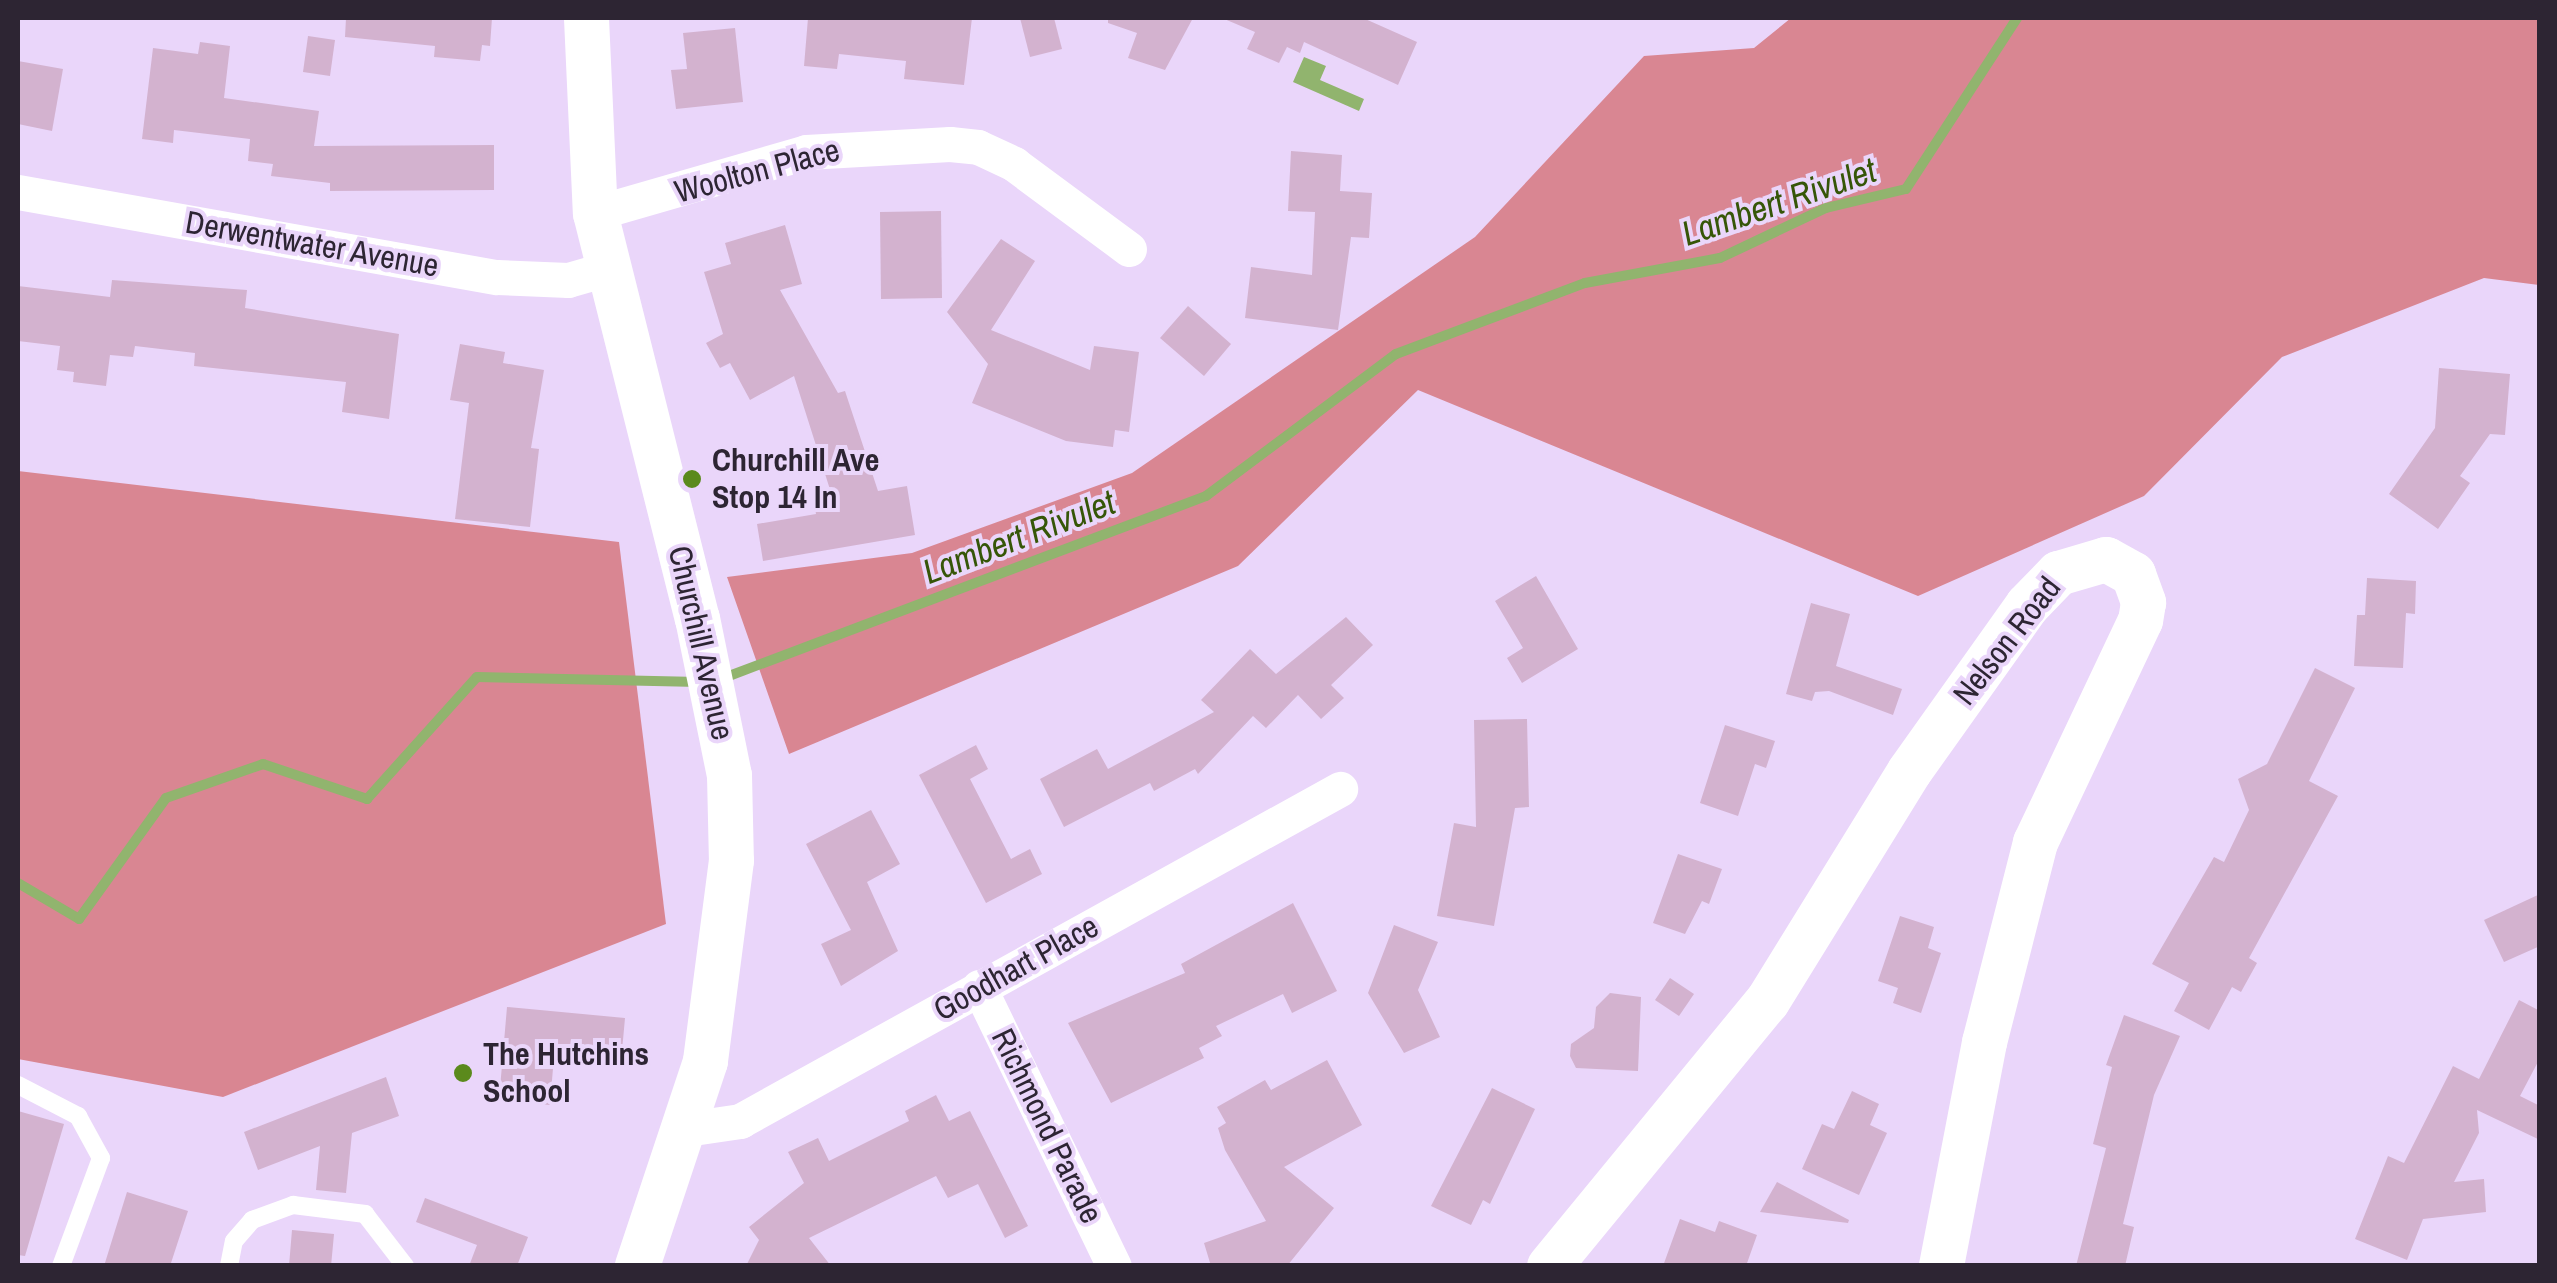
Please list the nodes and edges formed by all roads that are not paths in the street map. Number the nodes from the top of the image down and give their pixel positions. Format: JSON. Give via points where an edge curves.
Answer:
{"nodes":[{"id":1,"x":586,"y":18,"type":"edge"},
{"id":2,"x":18,"y":192,"type":"edge"},
{"id":3,"x":595,"y":213,"type":"junction"},
{"id":4,"x":1128,"y":249,"type":"dead end"},
{"id":5,"x":606,"y":269,"type":"junction"},
{"id":6,"x":1340,"y":789,"type":"dead end"},
{"id":7,"x":980,"y":987,"type":"junction"},
{"id":8,"x":18,"y":1085,"type":"edge"},
{"id":9,"x":686,"y":1130,"type":"junction"},
{"id":10,"x":62,"y":1266,"type":"edge"},
{"id":11,"x":229,"y":1266,"type":"edge"},
{"id":12,"x":405,"y":1266,"type":"edge"},
{"id":13,"x":638,"y":1266,"type":"edge"},
{"id":14,"x":1114,"y":1266,"type":"edge"},
{"id":15,"x":1549,"y":1266,"type":"edge"},
{"id":16,"x":1941,"y":1266,"type":"edge"}],
"edges":[{"from":1,"to":3,"type":"street","name":"Churchill Avenue"},
{"from":2,"to":5,"type":"street","name":"Derwentwater Avenue","via":[[497,278],[568,280]]},
{"from":3,"to":4,"type":"street","name":"Woolton Place","via":[[806,152],[950,144],[978,147],[1014,164]]},
{"from":3,"to":5,"type":"street","name":"Churchill Avenue"},
{"from":5,"to":9,"type":"street","name":"Churchill Avenue","via":[[720,720],[732,860],[705,1060]]},
{"from":6,"to":7,"type":"street","name":"Goodhart Place"},
{"from":7,"to":9,"type":"street","name":"Goodhart Place","via":[[740,1120]]},
{"from":7,"to":14,"type":"street","name":"Richmond Parade"},
{"from":8,"to":10,"type":"lane","via":[[78,1116],[101,1158]]},
{"from":9,"to":13,"type":"street","name":"Churchill Avenue"},
{"from":11,"to":12,"type":"lane","via":[[234,1242],[252,1220],[293,1205],[365,1214]]},
{"from":15,"to":16,"type":"street","name":"Nelson Road","via":[[1767,1001],[1910,771],[2027,604],[2058,573],[2106,559],[2133,574],[2143,602],[2140,620],[2035,842],[1984,1042]]}]}
